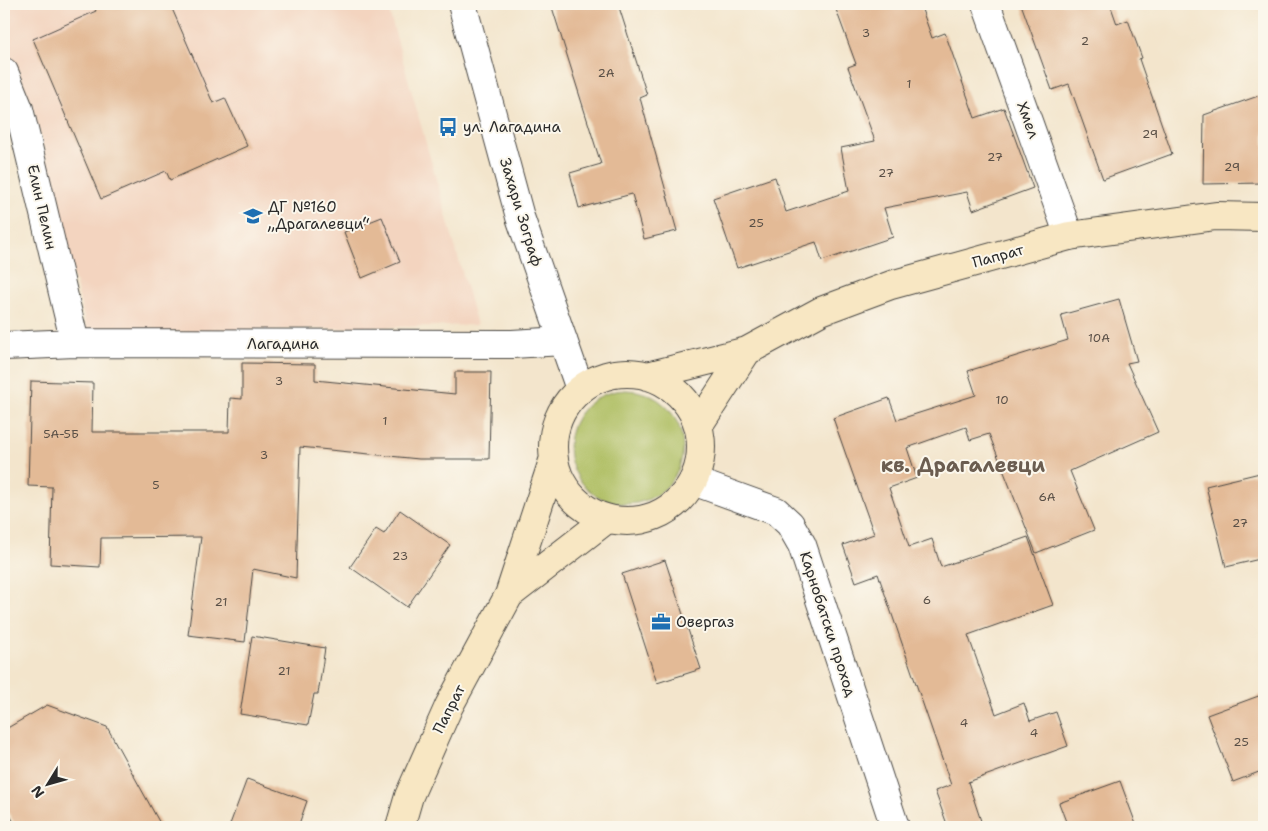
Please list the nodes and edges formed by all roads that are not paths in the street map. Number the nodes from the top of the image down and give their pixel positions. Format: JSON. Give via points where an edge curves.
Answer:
{"nodes":[{"id":1,"x":462,"y":4,"type":"edge"},
{"id":2,"x":986,"y":4,"type":"edge"},
{"id":3,"x":4,"y":72,"type":"edge"},
{"id":4,"x":1264,"y":217,"type":"edge"},
{"id":5,"x":1069,"y":236,"type":"junction"},
{"id":6,"x":563,"y":341,"type":"junction"},
{"id":7,"x":75,"y":344,"type":"junction"},
{"id":8,"x":4,"y":346,"type":"edge"},
{"id":9,"x":747,"y":351,"type":"junction"},
{"id":10,"x":647,"y":376,"type":"junction"},
{"id":11,"x":580,"y":389,"type":"junction"},
{"id":12,"x":698,"y":426,"type":"junction"},
{"id":13,"x":553,"y":461,"type":"junction"},
{"id":14,"x":693,"y":481,"type":"junction"},
{"id":15,"x":607,"y":519,"type":"junction"},
{"id":16,"x":509,"y":595,"type":"junction"},
{"id":17,"x":400,"y":827,"type":"edge"},
{"id":18,"x":895,"y":827,"type":"edge"}],
"edges":[{"from":1,"to":6,"type":"street","name":"Захари Зограф","via":[[520,217]]},
{"from":2,"to":5,"type":"street","name":"Хмел"},
{"from":3,"to":7,"type":"street","name":"Елин Пелин","via":[[19,109]]},
{"from":4,"to":5,"type":"main road","name":"Папрат","via":[[1216,216]]},
{"from":5,"to":9,"type":"main road","name":"Папрат","via":[[850,298]]},
{"from":6,"to":7,"type":"street","name":"Лагадина","via":[[512,344]]},
{"from":6,"to":11,"type":"street","name":"Захари Зограф"},
{"from":7,"to":8,"type":"street","name":"Лагадина"},
{"from":9,"to":10,"type":"main road","name":"Папрат"},
{"from":9,"to":12,"type":"main road","name":"Папрат"},
{"from":10,"to":11,"type":"main road","via":[[624,372],[600,377]]},
{"from":10,"to":12,"type":"main road","via":[[679,394]]},
{"from":11,"to":13,"type":"main road","via":[[566,403],[556,421]]},
{"from":12,"to":14,"type":"main road","via":[[701,445]]},
{"from":13,"to":15,"type":"main road","via":[[559,480],[581,507]]},
{"from":13,"to":16,"type":"main road","name":"Папрат"},
{"from":14,"to":15,"type":"main road","via":[[683,497],[656,516],[640,521]]},
{"from":14,"to":18,"type":"street","name":"Карнобатски проход","via":[[776,511],[790,524],[802,545]]},
{"from":15,"to":16,"type":"main road","name":"Папрат"},
{"from":16,"to":17,"type":"main road","name":"Папрат","via":[[445,714],[409,796]]}]}
